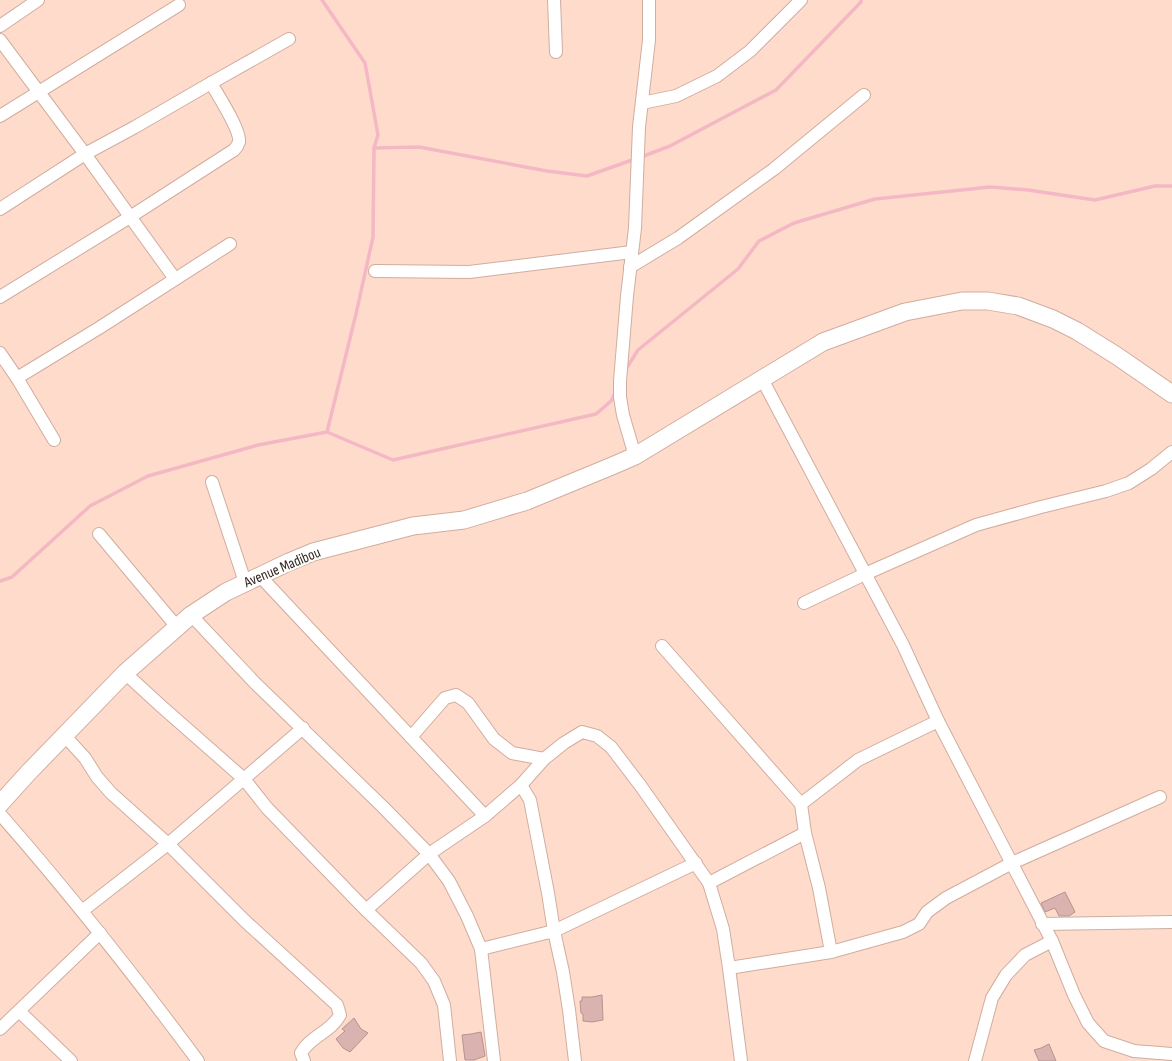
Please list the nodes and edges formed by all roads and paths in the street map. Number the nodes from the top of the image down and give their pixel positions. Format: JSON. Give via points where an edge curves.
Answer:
{"nodes":[{"id":1,"x":38,"y":0,"type":"edge"},
{"id":2,"x":554,"y":0,"type":"edge"},
{"id":3,"x":649,"y":0,"type":"edge"},
{"id":4,"x":801,"y":0,"type":"edge"},
{"id":5,"x":178,"y":6,"type":"dead end"},
{"id":6,"x":0,"y":26,"type":"edge"},
{"id":7,"x":289,"y":39,"type":"dead end"},
{"id":8,"x":0,"y":40,"type":"edge"},
{"id":9,"x":556,"y":52,"type":"dead end"},
{"id":10,"x":211,"y":83,"type":"junction"},
{"id":11,"x":38,"y":92,"type":"junction"},
{"id":12,"x":864,"y":95,"type":"dead end"},
{"id":13,"x":642,"y":103,"type":"junction"},
{"id":14,"x":0,"y":116,"type":"edge"},
{"id":15,"x":85,"y":154,"type":"junction"},
{"id":16,"x":0,"y":208,"type":"edge"},
{"id":17,"x":130,"y":217,"type":"junction"},
{"id":18,"x":230,"y":244,"type":"dead end"},
{"id":19,"x":632,"y":252,"type":"junction"},
{"id":20,"x":630,"y":267,"type":"junction"},
{"id":21,"x":375,"y":271,"type":"dead end"},
{"id":22,"x":175,"y":279,"type":"junction"},
{"id":23,"x":0,"y":297,"type":"edge"},
{"id":24,"x":0,"y":354,"type":"edge"},
{"id":25,"x":17,"y":378,"type":"junction"},
{"id":26,"x":762,"y":379,"type":"junction"},
{"id":27,"x":1172,"y":394,"type":"edge"},
{"id":28,"x":54,"y":440,"type":"dead end"},
{"id":29,"x":1172,"y":452,"type":"edge"},
{"id":30,"x":635,"y":456,"type":"junction"},
{"id":31,"x":212,"y":482,"type":"dead end"},
{"id":32,"x":99,"y":534,"type":"dead end"},
{"id":33,"x":865,"y":574,"type":"junction"},
{"id":34,"x":252,"y":578,"type":"junction"},
{"id":35,"x":804,"y":602,"type":"dead end"},
{"id":36,"x":191,"y":616,"type":"junction"},
{"id":37,"x":177,"y":627,"type":"junction"},
{"id":38,"x":662,"y":646,"type":"dead end"},
{"id":39,"x":125,"y":673,"type":"junction"},
{"id":40,"x":938,"y":721,"type":"junction"},
{"id":41,"x":303,"y":728,"type":"junction"},
{"id":42,"x":64,"y":735,"type":"junction"},
{"id":43,"x":411,"y":737,"type":"junction"},
{"id":44,"x":544,"y":759,"type":"junction"},
{"id":45,"x":244,"y":779,"type":"junction"},
{"id":46,"x":522,"y":784,"type":"junction"},
{"id":47,"x":1160,"y":798,"type":"dead end"},
{"id":48,"x":0,"y":804,"type":"edge"},
{"id":49,"x":801,"y":804,"type":"junction"},
{"id":50,"x":0,"y":814,"type":"edge"},
{"id":51,"x":485,"y":816,"type":"junction"},
{"id":52,"x":805,"y":833,"type":"junction"},
{"id":53,"x":168,"y":844,"type":"junction"},
{"id":54,"x":429,"y":854,"type":"junction"},
{"id":55,"x":696,"y":863,"type":"junction"},
{"id":56,"x":1012,"y":863,"type":"junction"},
{"id":57,"x":709,"y":883,"type":"junction"},
{"id":58,"x":366,"y":910,"type":"junction"},
{"id":59,"x":82,"y":911,"type":"junction"},
{"id":60,"x":1172,"y":922,"type":"edge"},
{"id":61,"x":1042,"y":924,"type":"junction"},
{"id":62,"x":554,"y":931,"type":"junction"},
{"id":63,"x":100,"y":932,"type":"junction"},
{"id":64,"x":1052,"y":941,"type":"junction"},
{"id":65,"x":481,"y":949,"type":"junction"},
{"id":66,"x":831,"y":952,"type":"junction"},
{"id":67,"x":729,"y":968,"type":"junction"},
{"id":68,"x":19,"y":1011,"type":"junction"},
{"id":69,"x":0,"y":1029,"type":"edge"},
{"id":70,"x":1172,"y":1054,"type":"edge"},
{"id":71,"x":71,"y":1061,"type":"edge"},
{"id":72,"x":198,"y":1061,"type":"edge"},
{"id":73,"x":304,"y":1061,"type":"edge"},
{"id":74,"x":450,"y":1061,"type":"edge"},
{"id":75,"x":494,"y":1061,"type":"edge"},
{"id":76,"x":575,"y":1061,"type":"edge"},
{"id":77,"x":741,"y":1061,"type":"edge"},
{"id":78,"x":974,"y":1061,"type":"edge"}],
"edges":[{"from":1,"to":6,"type":"street"},
{"from":2,"to":9,"type":"street"},
{"from":3,"to":13,"type":"street","via":[[649,40]]},
{"from":4,"to":13,"type":"street","via":[[750,51],[717,76],[676,96]]},
{"from":5,"to":11,"type":"street"},
{"from":7,"to":10,"type":"street"},
{"from":8,"to":11,"type":"street"},
{"from":10,"to":15,"type":"street"},
{"from":10,"to":17,"type":"street","via":[[236,128],[239,143],[234,150]]},
{"from":11,"to":14,"type":"street"},
{"from":11,"to":15,"type":"street"},
{"from":12,"to":20,"type":"street","via":[[774,169],[678,238]]},
{"from":13,"to":19,"type":"street"},
{"from":15,"to":16,"type":"street"},
{"from":15,"to":17,"type":"street"},
{"from":17,"to":22,"type":"street"},
{"from":17,"to":23,"type":"street"},
{"from":18,"to":22,"type":"street"},
{"from":19,"to":20,"type":"street"},
{"from":19,"to":21,"type":"street","via":[[469,272]]},
{"from":20,"to":30,"type":"street","via":[[620,397]]},
{"from":22,"to":25,"type":"street"},
{"from":24,"to":25,"type":"street"},
{"from":25,"to":28,"type":"street"},
{"from":26,"to":27,"type":"street","name":"Avenue Madibou","via":[[822,342],[898,315],[962,301],[988,301],[1018,306],[1077,331]]},
{"from":26,"to":30,"type":"street","name":"Avenue Madibou"},
{"from":26,"to":33,"type":"street"},
{"from":29,"to":33,"type":"street","via":[[1129,483],[976,525]]},
{"from":30,"to":34,"type":"street","name":"Avenue Madibou","via":[[527,501],[464,520],[413,526],[313,552]]},
{"from":31,"to":34,"type":"street"},
{"from":32,"to":37,"type":"street"},
{"from":33,"to":35,"type":"street"},
{"from":33,"to":40,"type":"street","via":[[903,646]]},
{"from":34,"to":36,"type":"street","name":"Avenue Madibou"},
{"from":34,"to":43,"type":"street"},
{"from":36,"to":37,"type":"street","name":"Avenue Madibou"},
{"from":36,"to":41,"type":"street","via":[[254,682]]},
{"from":37,"to":39,"type":"street","name":"Avenue Madibou"},
{"from":38,"to":49,"type":"street"},
{"from":39,"to":42,"type":"street","name":"Avenue Madibou"},
{"from":39,"to":45,"type":"street"},
{"from":40,"to":49,"type":"street","via":[[858,760]]},
{"from":40,"to":56,"type":"street"},
{"from":41,"to":45,"type":"street"},
{"from":41,"to":54,"type":"street"},
{"from":42,"to":48,"type":"street","name":"Avenue Madibou"},
{"from":42,"to":53,"type":"street","via":[[111,793]]},
{"from":43,"to":44,"type":"street","via":[[445,698],[456,695],[468,703],[494,739],[512,754]]},
{"from":43,"to":51,"type":"street"},
{"from":44,"to":46,"type":"street"},
{"from":44,"to":55,"type":"street","via":[[582,732],[598,736],[640,785]]},
{"from":45,"to":53,"type":"street"},
{"from":45,"to":58,"type":"street","via":[[267,808]]},
{"from":46,"to":51,"type":"street"},
{"from":46,"to":62,"type":"street","via":[[530,800]]},
{"from":47,"to":56,"type":"street"},
{"from":49,"to":52,"type":"street"},
{"from":50,"to":59,"type":"street"},
{"from":51,"to":54,"type":"street"},
{"from":52,"to":57,"type":"street"},
{"from":52,"to":66,"type":"street"},
{"from":53,"to":59,"type":"street"},
{"from":53,"to":73,"type":"street","via":[[245,921],[337,1005],[340,1015],[336,1022],[305,1046],[301,1053]]},
{"from":54,"to":58,"type":"street"},
{"from":54,"to":65,"type":"street","via":[[449,881]]},
{"from":55,"to":57,"type":"street"},
{"from":55,"to":62,"type":"street"},
{"from":56,"to":61,"type":"street"},
{"from":56,"to":66,"type":"street","via":[[946,898],[927,912],[919,924],[903,932]]},
{"from":57,"to":67,"type":"street","via":[[723,929]]},
{"from":58,"to":74,"type":"street","via":[[434,980],[444,1005]]},
{"from":59,"to":63,"type":"street"},
{"from":60,"to":61,"type":"street"},
{"from":61,"to":64,"type":"street"},
{"from":62,"to":65,"type":"street"},
{"from":62,"to":76,"type":"street","via":[[563,972]]},
{"from":63,"to":68,"type":"street"},
{"from":63,"to":72,"type":"street"},
{"from":64,"to":70,"type":"street","via":[[1088,1023],[1104,1041],[1134,1051]]},
{"from":64,"to":78,"type":"street","via":[[1025,955],[1006,975],[992,998]]},
{"from":65,"to":75,"type":"street"},
{"from":66,"to":67,"type":"street"},
{"from":67,"to":77,"type":"street"},
{"from":68,"to":69,"type":"street"},
{"from":68,"to":71,"type":"street"}]}
